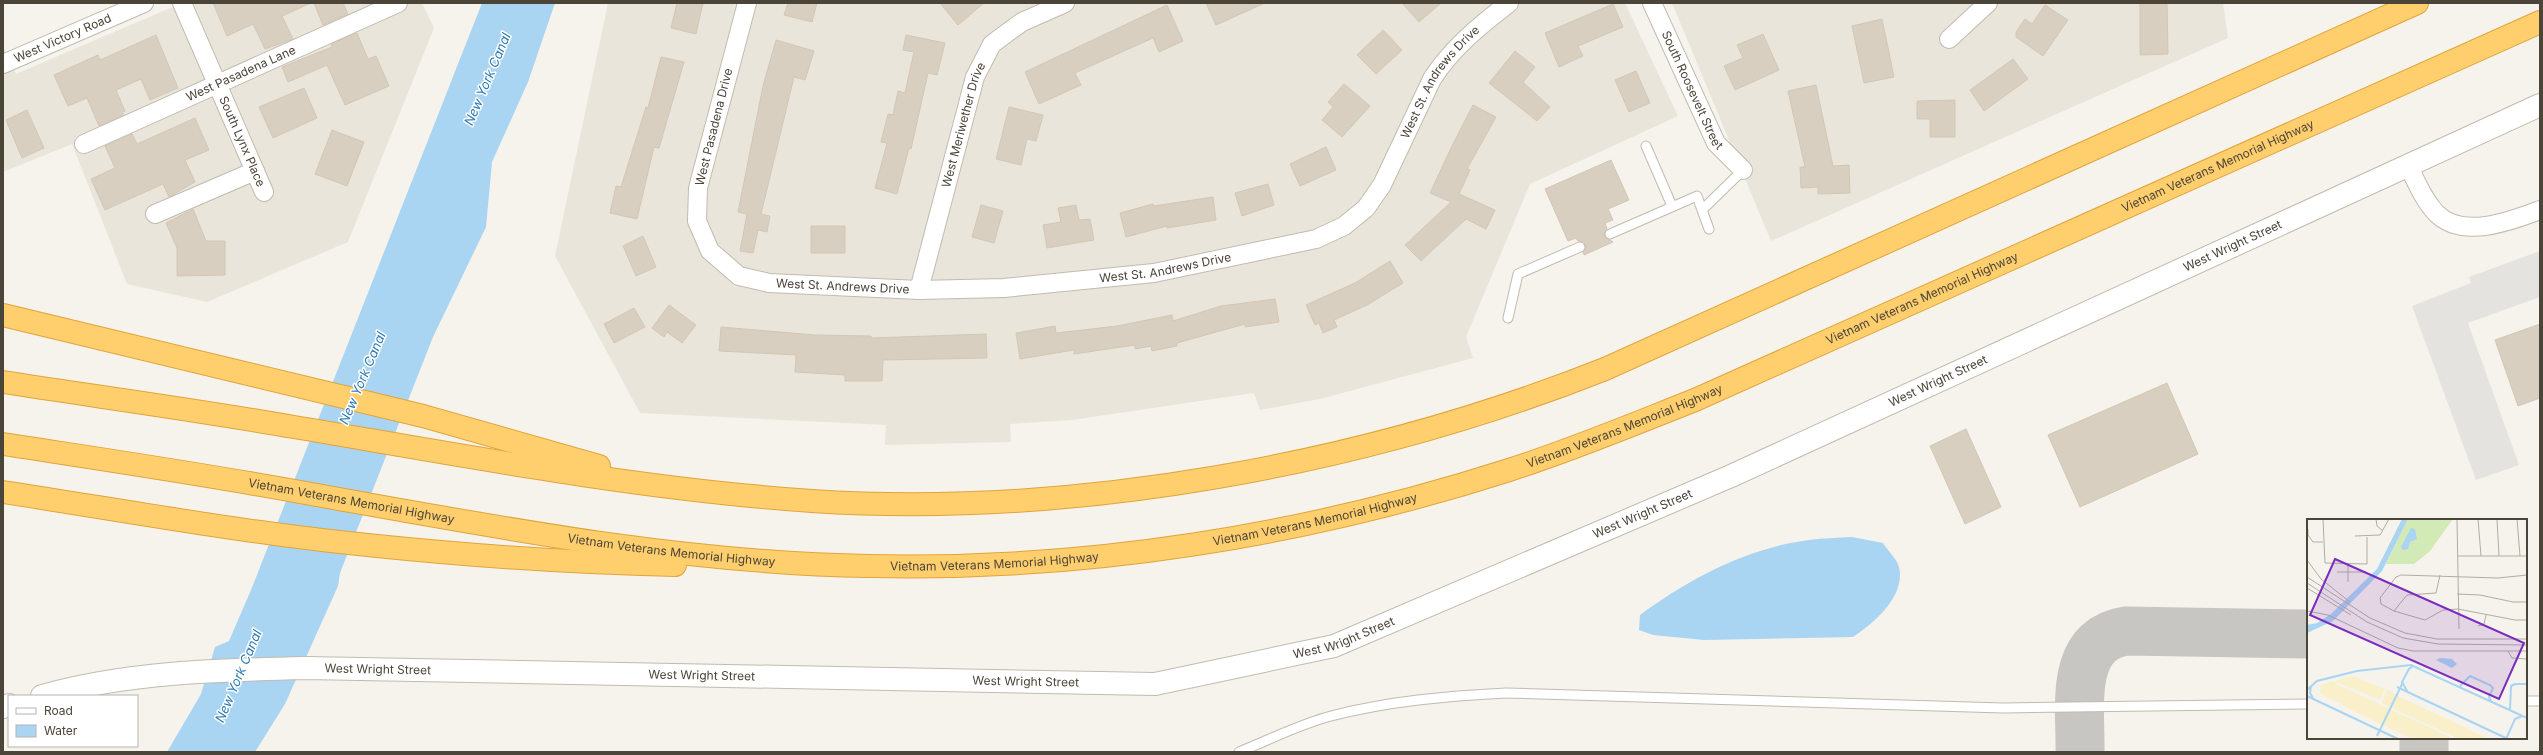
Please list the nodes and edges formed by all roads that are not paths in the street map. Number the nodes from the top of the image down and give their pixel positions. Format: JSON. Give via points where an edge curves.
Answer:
{"nodes":[{"id":1,"x":144,"y":3,"type":"edge"},
{"id":2,"x":182,"y":3,"type":"edge"},
{"id":3,"x":398,"y":3,"type":"edge"},
{"id":4,"x":747,"y":3,"type":"edge"},
{"id":5,"x":1065,"y":3,"type":"edge"},
{"id":6,"x":1509,"y":3,"type":"edge"},
{"id":7,"x":1652,"y":3,"type":"edge"},
{"id":8,"x":1988,"y":3,"type":"edge"},
{"id":9,"x":2417,"y":3,"type":"edge"},
{"id":10,"x":2540,"y":22,"type":"edge"},
{"id":11,"x":1949,"y":39,"type":"dead end"},
{"id":12,"x":3,"y":64,"type":"edge"},
{"id":13,"x":217,"y":84,"type":"junction"},
{"id":14,"x":2540,"y":105,"type":"edge"},
{"id":15,"x":84,"y":144,"type":"dead end"},
{"id":16,"x":1646,"y":146,"type":"dead end"},
{"id":17,"x":2408,"y":165,"type":"junction"},
{"id":18,"x":1743,"y":170,"type":"joint"},
{"id":19,"x":255,"y":171,"type":"junction"},
{"id":20,"x":264,"y":192,"type":"dead end"},
{"id":21,"x":1672,"y":206,"type":"junction"},
{"id":22,"x":1702,"y":210,"type":"junction"},
{"id":23,"x":2540,"y":210,"type":"edge"},
{"id":24,"x":155,"y":214,"type":"dead end"},
{"id":25,"x":1709,"y":229,"type":"dead end"},
{"id":26,"x":1610,"y":234,"type":"dead end"},
{"id":27,"x":1580,"y":247,"type":"dead end"},
{"id":28,"x":710,"y":251,"type":"joint"},
{"id":29,"x":919,"y":290,"type":"junction"},
{"id":30,"x":3,"y":315,"type":"edge"},
{"id":31,"x":1508,"y":318,"type":"dead end"},
{"id":32,"x":3,"y":382,"type":"edge"},
{"id":33,"x":3,"y":444,"type":"edge"},
{"id":34,"x":683,"y":489,"type":"junction"},
{"id":35,"x":3,"y":492,"type":"edge"},
{"id":36,"x":868,"y":566,"type":"junction"},
{"id":37,"x":47,"y":695,"type":"edge"},
{"id":38,"x":2527,"y":701,"type":"edge"},
{"id":39,"x":2540,"y":701,"type":"edge"},
{"id":40,"x":2307,"y":704,"type":"edge"},
{"id":41,"x":1239,"y":752,"type":"edge"}],
"edges":[{"from":1,"to":12,"type":"street","name":"West Victory Road"},
{"from":2,"to":13,"type":"street","name":"South Lynx Place"},
{"from":3,"to":13,"type":"street","name":"West Pasadena Lane"},
{"from":4,"to":28,"type":"street","name":"West Pasadena Drive","via":[[698,188],[697,221]]},
{"from":5,"to":29,"type":"street","name":"West Meriwether Drive","via":[[1022,22],[992,44],[975,77]]},
{"from":6,"to":29,"type":"street","name":"West St. Andrews Drive","via":[[1471,32],[1441,65],[1382,185],[1366,208],[1344,226],[1316,239],[1154,273],[1004,288]]},
{"from":7,"to":18,"type":"street","name":"South Roosevelt Street","via":[[1716,143]]},
{"from":8,"to":11,"type":"street"},
{"from":9,"to":34,"type":"highway","via":[[1605,368],[1546,392],[1380,442],[1232,474],[1016,500],[877,503],[814,501]]},
{"from":10,"to":36,"type":"highway","name":"Vietnam Veterans Memorial Highway","via":[[1695,400],[1581,446],[1511,470],[1360,511],[1219,540],[1154,550],[1021,562]]},
{"from":13,"to":15,"type":"street","name":"West Pasadena Lane"},
{"from":13,"to":19,"type":"street","name":"South Lynx Place"},
{"from":14,"to":17,"type":"street","name":"West Wright Street"},
{"from":16,"to":21,"type":"lane"},
{"from":17,"to":23,"type":"street","via":[[2436,214],[2455,224],[2484,227]]},
{"from":17,"to":37,"type":"street","name":"West Wright Street","via":[[1731,476],[1334,646],[1155,684],[306,668],[204,670],[130,677]]},
{"from":18,"to":22,"type":"lane"},
{"from":19,"to":20,"type":"street","name":"South Lynx Place"},
{"from":19,"to":24,"type":"street"},
{"from":21,"to":22,"type":"lane","via":[[1697,196]]},
{"from":21,"to":26,"type":"lane"},
{"from":22,"to":25,"type":"lane"},
{"from":27,"to":31,"type":"lane","via":[[1518,274]]},
{"from":28,"to":29,"type":"street","name":"West St. Andrews Drive","via":[[739,276],[769,283]]},
{"from":30,"to":34,"type":"highway","via":[[424,416]]},
{"from":32,"to":34,"type":"highway"},
{"from":33,"to":36,"type":"highway","name":"Vietnam Veterans Memorial Highway","via":[[646,549],[739,559]]},
{"from":35,"to":36,"type":"highway","via":[[376,546],[626,564]]},
{"from":38,"to":39,"type":"lane"},
{"from":40,"to":41,"type":"lane","via":[[2004,708],[1452,695],[1390,703],[1329,717]]}]}
